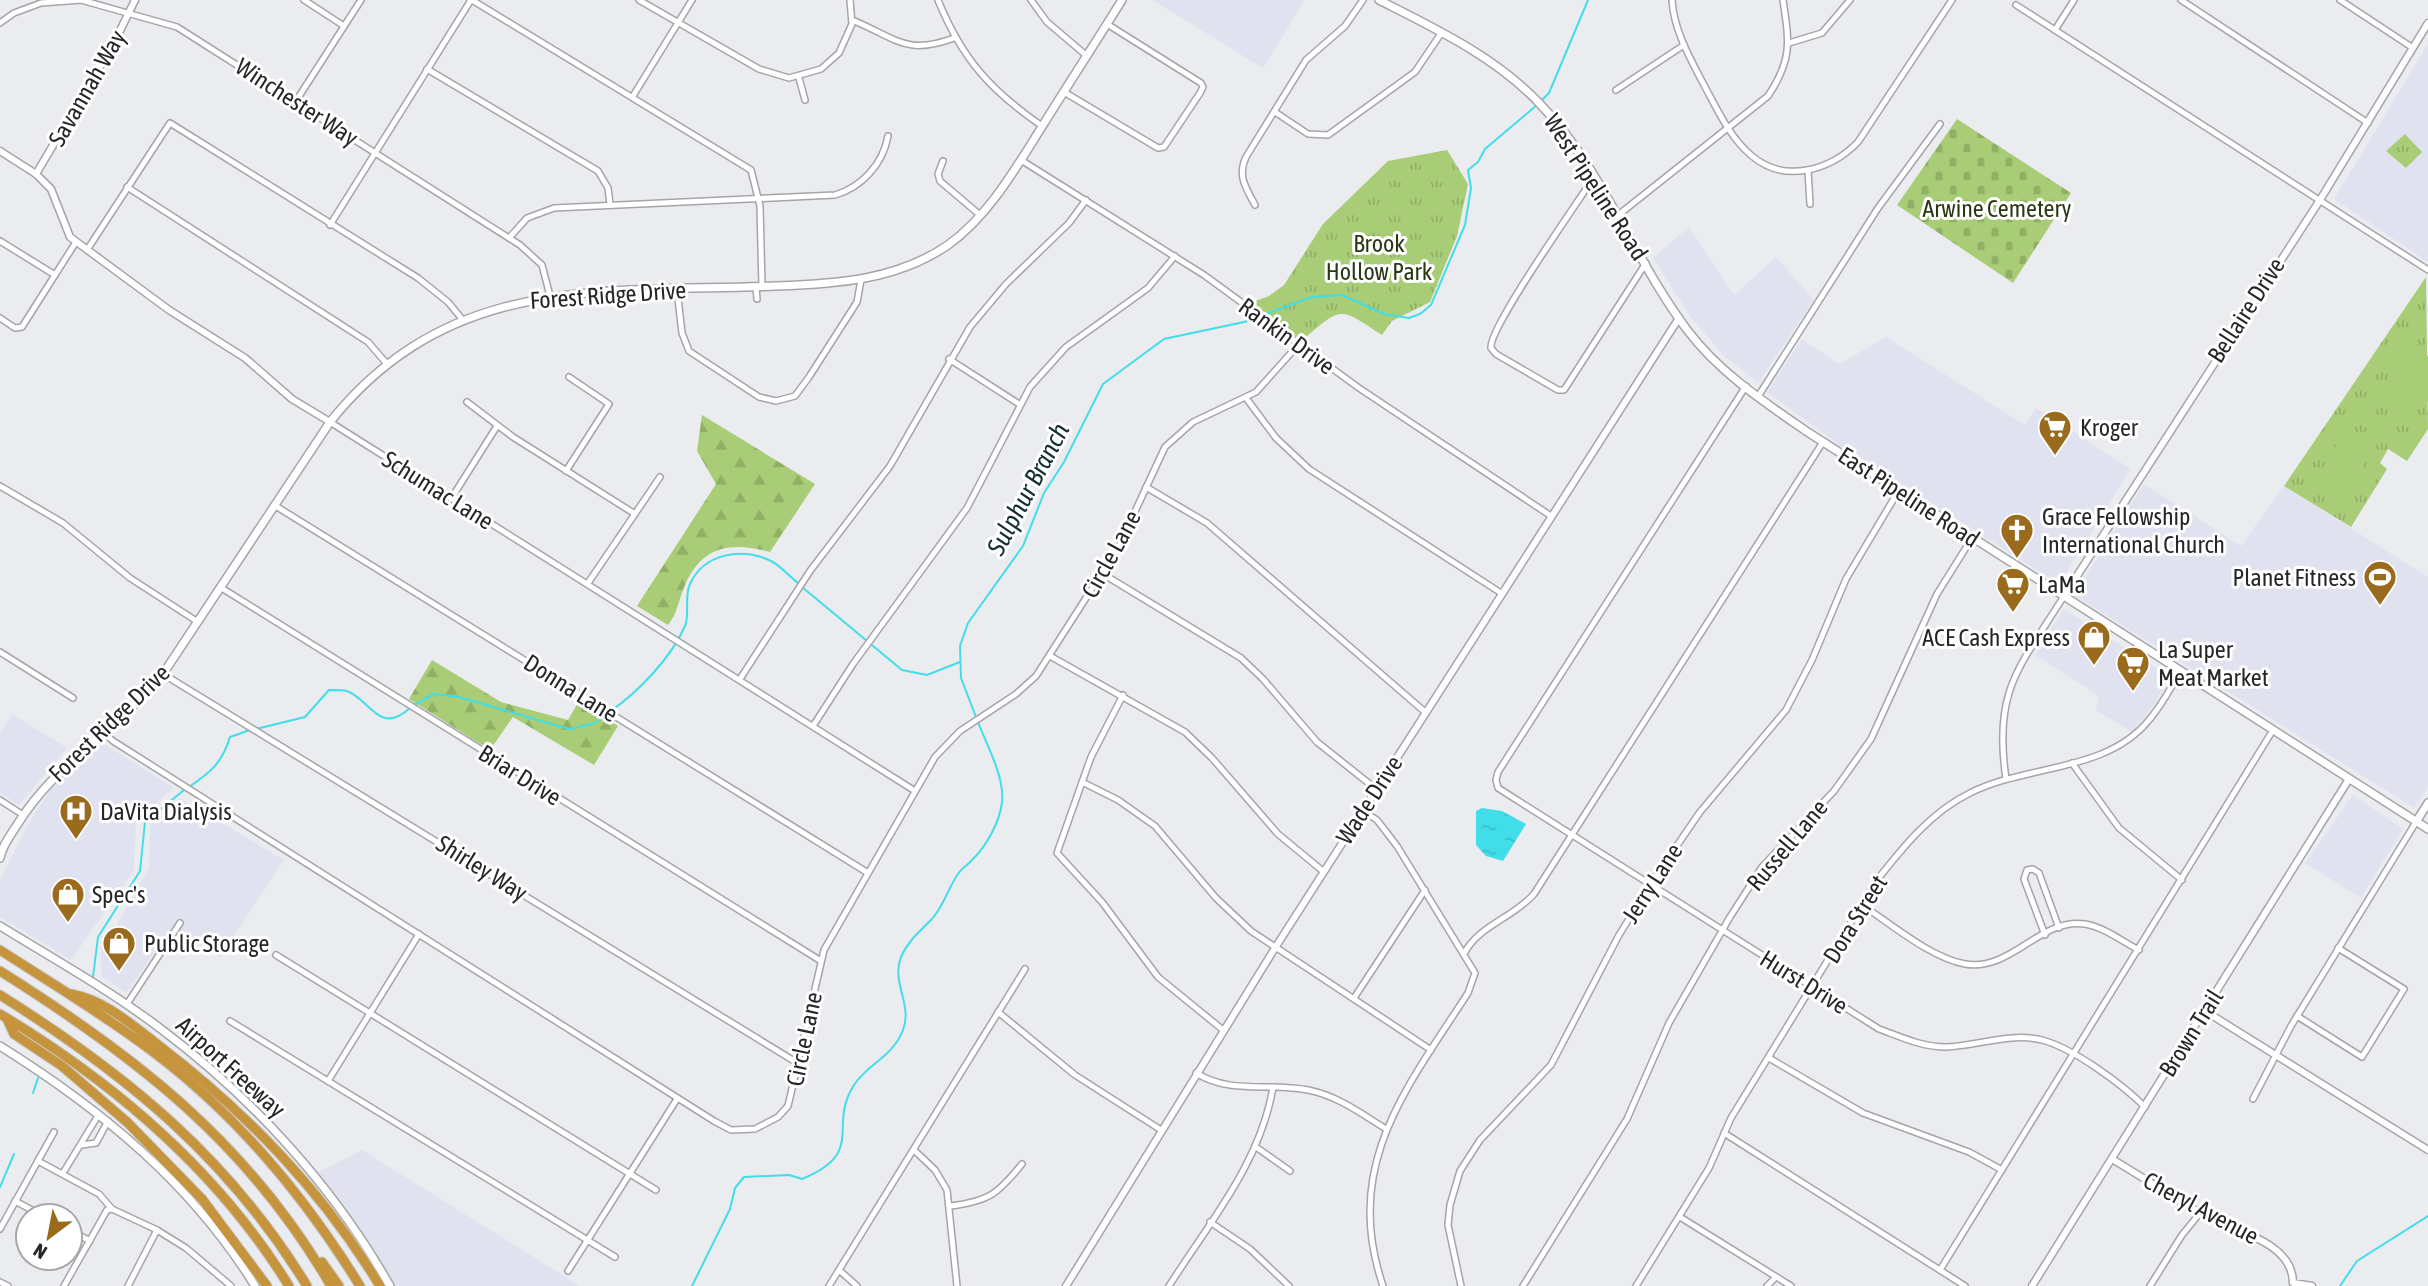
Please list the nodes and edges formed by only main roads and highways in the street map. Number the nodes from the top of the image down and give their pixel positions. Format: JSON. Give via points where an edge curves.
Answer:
{"nodes":[{"id":1,"x":1122,"y":0,"type":"edge"},
{"id":2,"x":1380,"y":0,"type":"edge"},
{"id":3,"x":1746,"y":386,"type":"joint"},
{"id":4,"x":2428,"y":803,"type":"edge"},
{"id":5,"x":2416,"y":821,"type":"junction"},
{"id":6,"x":2428,"y":829,"type":"edge"},
{"id":7,"x":1,"y":853,"type":"edge"},
{"id":8,"x":1,"y":927,"type":"edge"},
{"id":9,"x":0,"y":950,"type":"edge"},
{"id":10,"x":0,"y":971,"type":"edge"},
{"id":11,"x":66,"y":993,"type":"junction"},
{"id":12,"x":0,"y":995,"type":"edge"},
{"id":13,"x":3,"y":1016,"type":"edge"},
{"id":14,"x":0,"y":1046,"type":"edge"},
{"id":15,"x":305,"y":1245,"type":"junction"},
{"id":16,"x":256,"y":1286,"type":"edge"},
{"id":17,"x":267,"y":1286,"type":"edge"},
{"id":18,"x":289,"y":1286,"type":"edge"},
{"id":19,"x":307,"y":1286,"type":"edge"},
{"id":20,"x":331,"y":1286,"type":"edge"},
{"id":21,"x":339,"y":1286,"type":"edge"},
{"id":22,"x":360,"y":1286,"type":"edge"},
{"id":23,"x":380,"y":1286,"type":"edge"},
{"id":24,"x":390,"y":1286,"type":"edge"}],
"edges":[{"from":1,"to":7,"type":"main road","name":"Forest Ridge Drive","via":[[1021,160],[980,215],[935,253],[901,270],[861,280],[550,296],[462,319],[388,365],[330,422],[163,674],[51,779]]},
{"from":2,"to":3,"type":"main road","name":"West Pipeline Road","via":[[1488,61],[1552,117],[1679,318],[1702,348]]},
{"from":3,"to":5,"type":"main road","name":"East Pipeline Road","via":[[1823,442]]},
{"from":4,"to":5,"type":"main road"},
{"from":5,"to":6,"type":"main road","name":"East Pipeline Road"},
{"from":8,"to":24,"type":"main road","name":"Airport Freeway","via":[[127,1004],[196,1056],[268,1124],[337,1206]]},
{"from":9,"to":11,"type":"highway","name":"Airport Freeway"},
{"from":10,"to":15,"type":"highway","via":[[89,1027],[169,1090],[242,1163]]},
{"from":11,"to":22,"type":"highway","name":"Airport Freeway","via":[[154,1052],[236,1125],[304,1204]]},
{"from":11,"to":23,"type":"highway","via":[[91,997],[136,1028],[255,1125],[313,1190]]},
{"from":12,"to":19,"type":"highway","via":[[95,1057],[193,1139],[260,1217]]},
{"from":13,"to":17,"type":"highway","via":[[14,1034],[62,1066],[127,1122],[202,1199]]},
{"from":13,"to":18,"type":"highway","via":[[104,1084],[162,1132],[231,1206]]},
{"from":14,"to":16,"type":"main road","via":[[108,1121],[197,1207]]},
{"from":15,"to":20,"type":"highway"},
{"from":15,"to":21,"type":"highway"}]}
